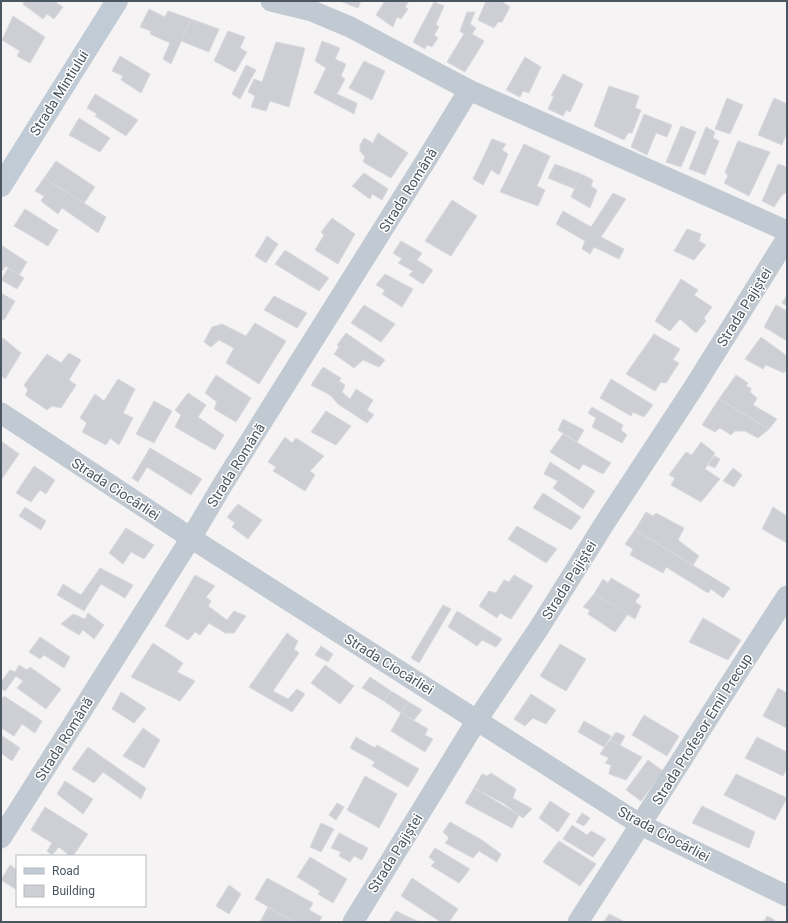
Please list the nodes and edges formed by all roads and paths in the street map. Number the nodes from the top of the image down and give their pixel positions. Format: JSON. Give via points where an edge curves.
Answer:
{"nodes":[{"id":1,"x":117,"y":1,"type":"edge"},
{"id":2,"x":271,"y":1,"type":"edge"},
{"id":3,"x":469,"y":90,"type":"junction"},
{"id":4,"x":1,"y":186,"type":"edge"},
{"id":5,"x":787,"y":231,"type":"edge"},
{"id":6,"x":787,"y":238,"type":"edge"},
{"id":7,"x":1,"y":413,"type":"edge"},
{"id":8,"x":191,"y":538,"type":"junction"},
{"id":9,"x":787,"y":596,"type":"edge"},
{"id":10,"x":477,"y":720,"type":"junction"},
{"id":11,"x":641,"y":825,"type":"junction"},
{"id":12,"x":1,"y":838,"type":"edge"},
{"id":13,"x":787,"y":896,"type":"edge"},
{"id":14,"x":353,"y":922,"type":"edge"},
{"id":15,"x":578,"y":922,"type":"edge"}],
"edges":[{"from":1,"to":4,"type":"main road","name":"Strada Mintiului"},
{"from":2,"to":3,"type":"street","via":[[312,11],[350,27]]},
{"from":3,"to":5,"type":"street"},
{"from":3,"to":8,"type":"street","name":"Strada Română"},
{"from":6,"to":10,"type":"street","name":"Strada Pajiștei","via":[[539,628]]},
{"from":7,"to":8,"type":"street","name":"Strada Ciocârliei"},
{"from":8,"to":10,"type":"street","name":"Strada Ciocârliei"},
{"from":8,"to":12,"type":"street","name":"Strada Română"},
{"from":9,"to":11,"type":"street","name":"Strada Profesor Emil Precup"},
{"from":10,"to":11,"type":"street","name":"Strada Ciocârliei"},
{"from":10,"to":14,"type":"street","name":"Strada Pajiștei"},
{"from":11,"to":13,"type":"street","name":"Strada Ciocârliei"},
{"from":11,"to":15,"type":"street","name":"Strada Profesor Emil Precup"}]}
